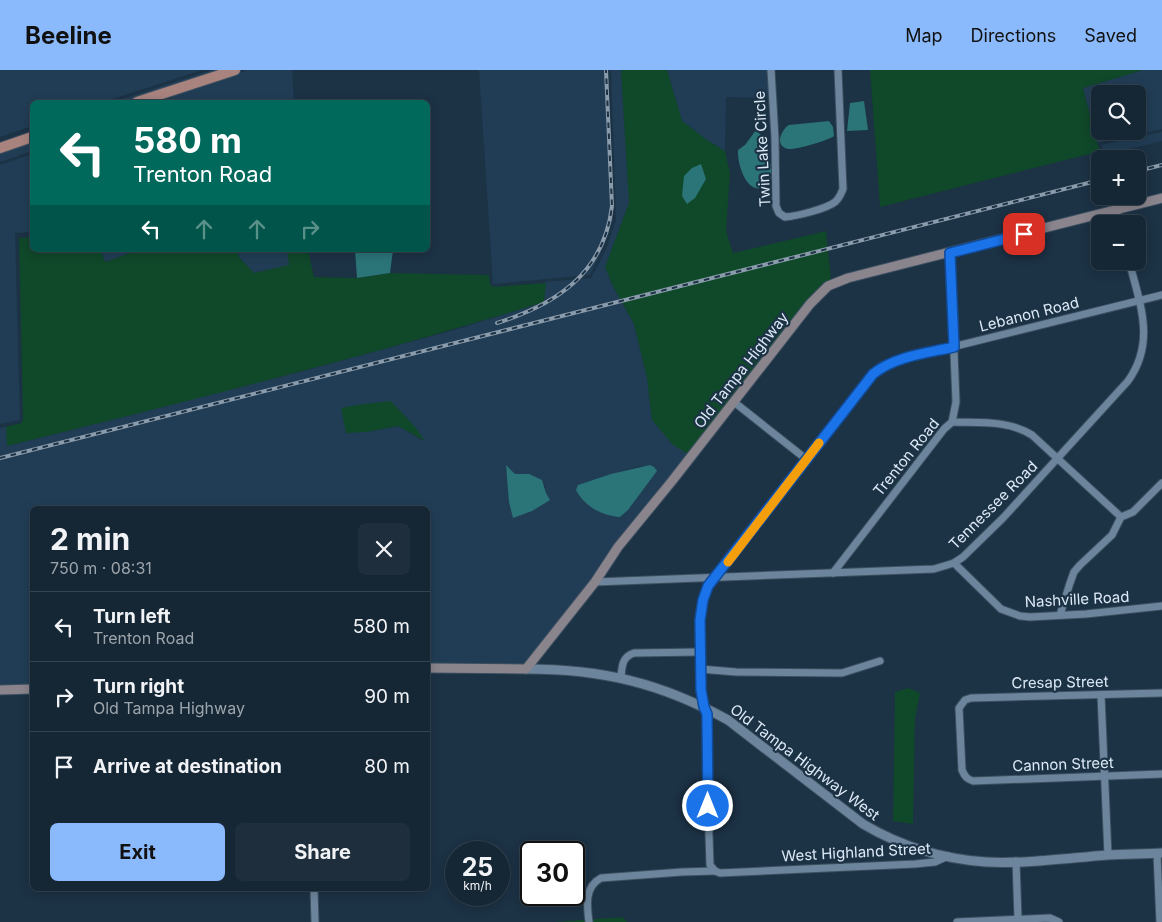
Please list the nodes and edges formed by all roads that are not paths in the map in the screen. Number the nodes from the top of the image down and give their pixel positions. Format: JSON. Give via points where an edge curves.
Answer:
{"nodes":[{"id":1,"x":235,"y":70,"type":"edge"},
{"id":2,"x":771,"y":70,"type":"edge"},
{"id":3,"x":838,"y":70,"type":"edge"},
{"id":4,"x":143,"y":100,"type":"edge"},
{"id":5,"x":30,"y":138,"type":"edge"},
{"id":6,"x":0,"y":148,"type":"edge"},
{"id":7,"x":1162,"y":198,"type":"edge"},
{"id":8,"x":1116,"y":210,"type":"junction"},
{"id":9,"x":1117,"y":215,"type":"edge"},
{"id":10,"x":950,"y":253,"type":"junction"},
{"id":11,"x":1132,"y":270,"type":"edge"},
{"id":12,"x":1162,"y":295,"type":"edge"},
{"id":13,"x":1139,"y":301,"type":"junction"},
{"id":14,"x":954,"y":347,"type":"junction"},
{"id":15,"x":734,"y":402,"type":"junction"},
{"id":16,"x":952,"y":422,"type":"junction"},
{"id":17,"x":806,"y":459,"type":"junction"},
{"id":18,"x":1057,"y":459,"type":"junction"},
{"id":19,"x":1162,"y":483,"type":"edge"},
{"id":20,"x":1121,"y":517,"type":"junction"},
{"id":21,"x":954,"y":563,"type":"junction"},
{"id":22,"x":833,"y":573,"type":"junction"},
{"id":23,"x":714,"y":577,"type":"junction"},
{"id":24,"x":595,"y":582,"type":"junction"},
{"id":25,"x":1162,"y":606,"type":"edge"},
{"id":26,"x":1060,"y":615,"type":"junction"},
{"id":27,"x":700,"y":652,"type":"junction"},
{"id":28,"x":880,"y":661,"type":"dead end"},
{"id":29,"x":430,"y":668,"type":"edge"},
{"id":30,"x":526,"y":669,"type":"junction"},
{"id":31,"x":700,"y":669,"type":"junction"},
{"id":32,"x":621,"y":677,"type":"junction"},
{"id":33,"x":30,"y":689,"type":"edge"},
{"id":34,"x":0,"y":690,"type":"edge"},
{"id":35,"x":1162,"y":693,"type":"edge"},
{"id":36,"x":1101,"y":695,"type":"junction"},
{"id":37,"x":704,"y":707,"type":"junction"},
{"id":38,"x":1162,"y":774,"type":"edge"},
{"id":39,"x":1104,"y":776,"type":"junction"},
{"id":40,"x":966,"y":778,"type":"joint"},
{"id":41,"x":1160,"y":853,"type":"edge"},
{"id":42,"x":1108,"y":855,"type":"junction"},
{"id":43,"x":948,"y":856,"type":"junction"},
{"id":44,"x":1016,"y":861,"type":"junction"},
{"id":45,"x":715,"y":871,"type":"junction"},
{"id":46,"x":314,"y":891,"type":"edge"},
{"id":47,"x":1018,"y":919,"type":"junction"},
{"id":48,"x":315,"y":922,"type":"edge"},
{"id":49,"x":589,"y":922,"type":"edge"},
{"id":50,"x":957,"y":922,"type":"edge"},
{"id":51,"x":1059,"y":922,"type":"edge"},
{"id":52,"x":1160,"y":922,"type":"edge"}],
"edges":[{"from":1,"to":4,"type":"main road"},
{"from":2,"to":3,"type":"street","name":"Twin Lake Circle","via":[[776,206],[779,213],[788,217],[827,206],[841,196]]},
{"from":5,"to":6,"type":"main road"},
{"from":7,"to":8,"type":"main road","name":"Old Tampa Highway"},
{"from":8,"to":9,"type":"street"},
{"from":8,"to":10,"type":"main road","name":"Old Tampa Highway"},
{"from":10,"to":14,"type":"street","name":"Trenton Road"},
{"from":10,"to":15,"type":"main road","name":"Old Tampa Highway","via":[[848,278],[828,286],[810,304]]},
{"from":11,"to":13,"type":"street","name":"Tennessee Road"},
{"from":12,"to":13,"type":"street"},
{"from":13,"to":14,"type":"street","name":"Lebanon Road"},
{"from":13,"to":18,"type":"street","name":"Tennessee Road","via":[[1144,344],[1136,371]]},
{"from":14,"to":16,"type":"street","name":"Trenton Road","via":[[956,402]]},
{"from":14,"to":17,"type":"street","name":"Lebanon Road","via":[[882,366]]},
{"from":15,"to":17,"type":"street"},
{"from":15,"to":24,"type":"main road","name":"Old Tampa Highway","via":[[618,547]]},
{"from":16,"to":18,"type":"street","via":[[1014,426],[1032,435]]},
{"from":16,"to":22,"type":"street","name":"Trenton Road"},
{"from":17,"to":23,"type":"street","name":"Lebanon Road"},
{"from":18,"to":20,"type":"street"},
{"from":18,"to":21,"type":"street","name":"Tennessee Road","via":[[1003,518]]},
{"from":19,"to":20,"type":"street","via":[[1132,512]]},
{"from":20,"to":26,"type":"street","via":[[1112,535],[1074,572]]},
{"from":21,"to":22,"type":"street","name":"Tennessee Road","via":[[934,569]]},
{"from":21,"to":26,"type":"street","name":"Nashville Road","via":[[1009,613],[1030,617]]},
{"from":22,"to":23,"type":"street","name":"Tennessee Road"},
{"from":23,"to":24,"type":"street","name":"Tennessee Road"},
{"from":23,"to":27,"type":"street","name":"Lebanon Road","via":[[701,612]]},
{"from":24,"to":30,"type":"main road","name":"Old Tampa Highway"},
{"from":25,"to":26,"type":"street","name":"Nashville Road"},
{"from":27,"to":31,"type":"street","name":"Lebanon Road"},
{"from":27,"to":32,"type":"street","via":[[634,653],[622,664]]},
{"from":28,"to":31,"type":"street","via":[[842,673]]},
{"from":29,"to":30,"type":"main road"},
{"from":30,"to":32,"type":"street","name":"Old Tampa Highway West","via":[[583,671]]},
{"from":31,"to":37,"type":"street","name":"Lebanon Road"},
{"from":32,"to":37,"type":"street","name":"Old Tampa Highway West","via":[[673,693]]},
{"from":33,"to":34,"type":"main road"},
{"from":35,"to":36,"type":"street","name":"Cresap Street"},
{"from":36,"to":39,"type":"street"},
{"from":36,"to":40,"type":"street","name":"Cresap Street","via":[[965,700],[960,708],[962,770]]},
{"from":37,"to":43,"type":"street","name":"Old Tampa Highway West","via":[[728,720],[879,834],[907,846]]},
{"from":37,"to":45,"type":"street","name":"Lebanon Road","via":[[707,714],[710,865]]},
{"from":38,"to":39,"type":"street","name":"Cannon Street"},
{"from":39,"to":40,"type":"street","name":"Cannon Street","via":[[973,781]]},
{"from":39,"to":42,"type":"street"},
{"from":41,"to":42,"type":"street","name":"West Highland Street"},
{"from":41,"to":52,"type":"street"},
{"from":42,"to":44,"type":"street","name":"West Highland Street"},
{"from":43,"to":44,"type":"street","name":"West Highland Street","via":[[987,862]]},
{"from":43,"to":45,"type":"street","name":"West Highland Street","via":[[935,862],[883,866]]},
{"from":44,"to":47,"type":"street"},
{"from":45,"to":49,"type":"street","name":"West Highland Street","via":[[601,878],[588,893]]},
{"from":46,"to":48,"type":"street"},
{"from":47,"to":50,"type":"street"},
{"from":47,"to":51,"type":"street","via":[[1050,918]]}]}
